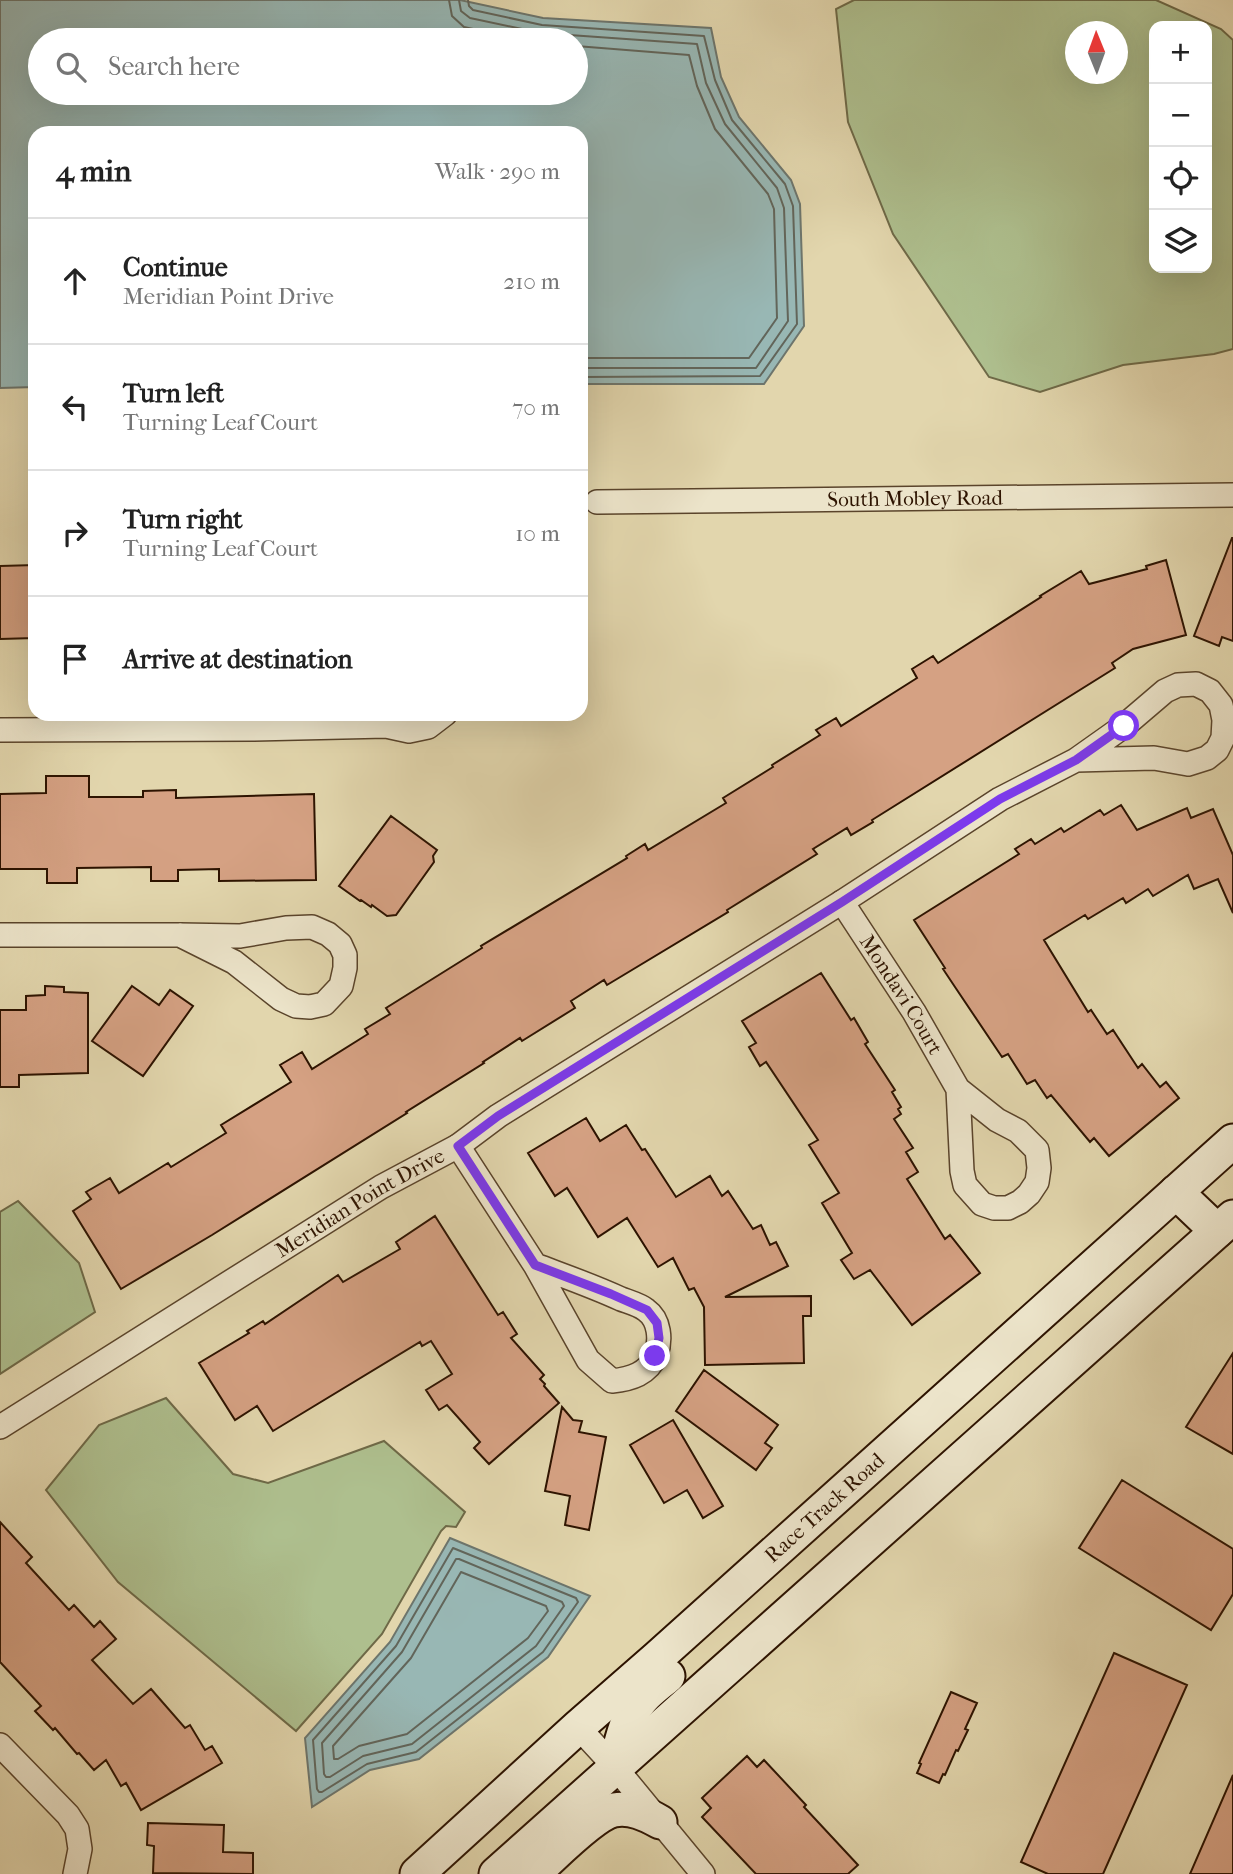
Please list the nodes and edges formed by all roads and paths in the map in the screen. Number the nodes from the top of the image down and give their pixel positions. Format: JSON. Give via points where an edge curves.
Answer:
{"nodes":[{"id":1,"x":1233,"y":495,"type":"edge"},
{"id":2,"x":597,"y":502,"type":"dead end"},
{"id":3,"x":279,"y":721,"type":"edge"},
{"id":4,"x":435,"y":721,"type":"edge"},
{"id":5,"x":252,"y":729,"type":"junction"},
{"id":6,"x":0,"y":730,"type":"edge"},
{"id":7,"x":1076,"y":760,"type":"junction"},
{"id":8,"x":842,"y":902,"type":"junction"},
{"id":9,"x":0,"y":935,"type":"edge"},
{"id":10,"x":180,"y":935,"type":"junction"},
{"id":11,"x":958,"y":1089,"type":"junction"},
{"id":12,"x":1233,"y":1141,"type":"edge"},
{"id":13,"x":458,"y":1146,"type":"junction"},
{"id":14,"x":1176,"y":1192,"type":"junction"},
{"id":15,"x":1225,"y":1224,"type":"edge"},
{"id":16,"x":535,"y":1265,"type":"junction"},
{"id":17,"x":974,"y":1374,"type":"junction"},
{"id":18,"x":0,"y":1427,"type":"edge"},
{"id":19,"x":578,"y":1727,"type":"junction"},
{"id":20,"x":0,"y":1745,"type":"edge"},
{"id":21,"x":615,"y":1768,"type":"junction"},
{"id":22,"x":660,"y":1822,"type":"junction"},
{"id":23,"x":75,"y":1874,"type":"edge"},
{"id":24,"x":417,"y":1874,"type":"edge"},
{"id":25,"x":496,"y":1874,"type":"edge"},
{"id":26,"x":533,"y":1874,"type":"edge"},
{"id":27,"x":703,"y":1874,"type":"edge"}],
"edges":[{"from":1,"to":2,"type":"street","name":"South Mobley Road"},
{"from":3,"to":5,"type":"street"},
{"from":4,"to":5,"type":"street","via":[[409,730],[386,726]]},
{"from":5,"to":6,"type":"street"},
{"from":7,"to":7,"type":"street","name":"Meridian Point Drive","via":[[1178,685],[1196,684],[1210,691],[1221,705],[1223,738],[1207,758],[1188,764],[1153,758]]},
{"from":7,"to":8,"type":"street","name":"Meridian Point Drive","via":[[1000,799]]},
{"from":8,"to":11,"type":"street","name":"Mondavi Court"},
{"from":8,"to":13,"type":"street","name":"Meridian Point Drive","via":[[498,1116]]},
{"from":9,"to":10,"type":"street"},
{"from":10,"to":10,"type":"street","via":[[234,962],[296,1006],[324,1004],[341,985],[345,956],[340,944],[312,927],[240,936]]},
{"from":11,"to":11,"type":"street","name":"Mondavi Court","via":[[1037,1150],[1037,1182],[1029,1194],[1008,1208],[982,1204],[965,1185]]},
{"from":12,"to":14,"type":"main road","name":"Race Track Road"},
{"from":13,"to":16,"type":"street"},
{"from":13,"to":18,"type":"street","name":"Meridian Point Drive","via":[[381,1187]]},
{"from":14,"to":15,"type":"main road"},
{"from":14,"to":17,"type":"main road","name":"Race Track Road"},
{"from":15,"to":21,"type":"main road"},
{"from":16,"to":16,"type":"street","via":[[647,1310],[657,1323],[659,1338],[655,1356],[643,1373],[612,1381],[588,1360]]},
{"from":17,"to":19,"type":"main road","name":"Race Track Road"},
{"from":17,"to":21,"type":"main road","via":[[939,1433],[642,1699],[622,1736]]},
{"from":19,"to":21,"type":"street"},
{"from":19,"to":24,"type":"main road","name":"Race Track Road"},
{"from":20,"to":23,"type":"street","via":[[77,1829],[80,1849]]},
{"from":21,"to":22,"type":"street"},
{"from":21,"to":25,"type":"main road"},
{"from":22,"to":26,"type":"main road","via":[[643,1812],[613,1810],[597,1818]]},
{"from":22,"to":27,"type":"street"}]}
